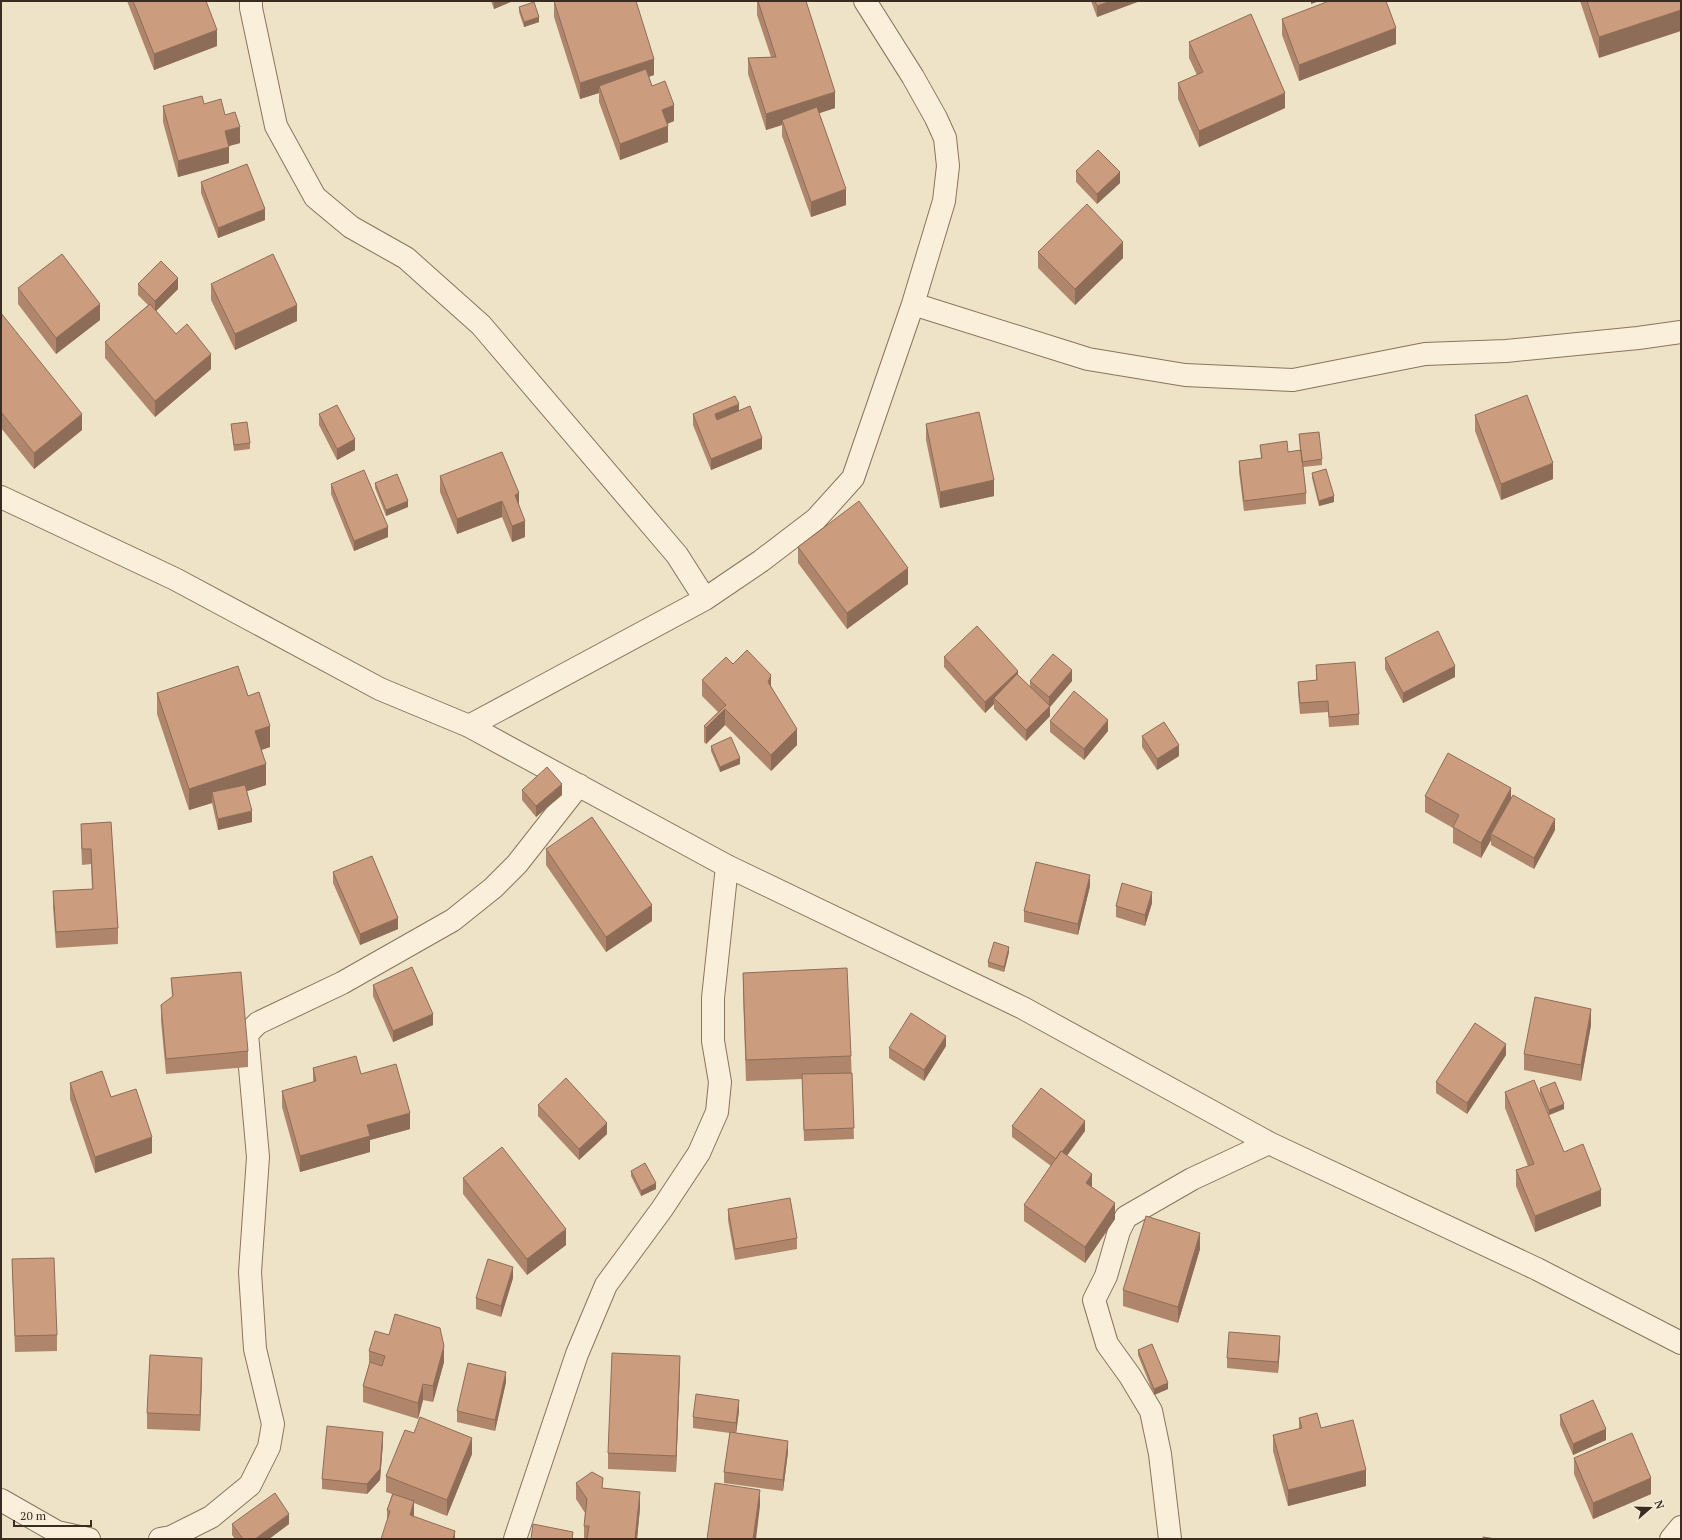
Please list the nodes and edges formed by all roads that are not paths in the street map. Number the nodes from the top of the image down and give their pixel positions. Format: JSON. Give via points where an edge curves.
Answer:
{"nodes":[{"id":1,"x":251,"y":1,"type":"edge"},
{"id":2,"x":865,"y":1,"type":"edge"},
{"id":3,"x":913,"y":304,"type":"junction"},
{"id":4,"x":1681,"y":332,"type":"edge"},
{"id":5,"x":1,"y":497,"type":"edge"},
{"id":6,"x":705,"y":599,"type":"junction"},
{"id":7,"x":469,"y":726,"type":"junction"},
{"id":8,"x":579,"y":786,"type":"junction"},
{"id":9,"x":727,"y":866,"type":"junction"},
{"id":10,"x":1269,"y":1143,"type":"junction"},
{"id":11,"x":1681,"y":1343,"type":"edge"},
{"id":12,"x":1,"y":1500,"type":"edge"},
{"id":13,"x":1681,"y":1527,"type":"edge"},
{"id":14,"x":167,"y":1538,"type":"edge"},
{"id":15,"x":89,"y":1539,"type":"edge"},
{"id":16,"x":514,"y":1539,"type":"edge"},
{"id":17,"x":1170,"y":1539,"type":"edge"},
{"id":18,"x":1671,"y":1539,"type":"edge"}],
"edges":[{"from":1,"to":6,"type":"street","via":[[276,126],[315,197],[351,227],[406,258],[481,324],[677,555]]},
{"from":2,"to":3,"type":"street","via":[[913,77],[945,138],[948,166],[944,202]]},
{"from":3,"to":4,"type":"street","via":[[1088,358],[1185,375],[1294,380],[1425,354],[1506,351]]},
{"from":3,"to":6,"type":"street","via":[[852,478],[816,519]]},
{"from":5,"to":7,"type":"street","via":[[175,579],[380,689]]},
{"from":6,"to":7,"type":"street"},
{"from":7,"to":8,"type":"street"},
{"from":8,"to":9,"type":"street"},
{"from":8,"to":14,"type":"street","via":[[517,864],[493,888],[453,920],[342,983],[258,1022],[247,1034],[258,1157],[250,1272],[255,1349],[273,1424],[269,1447],[250,1485],[211,1518]]},
{"from":9,"to":10,"type":"street","via":[[1023,1008]]},
{"from":9,"to":16,"type":"street","via":[[713,998],[713,1042],[720,1082],[717,1112],[699,1153],[662,1209],[606,1285],[577,1354]]},
{"from":10,"to":11,"type":"street","via":[[1537,1269]]},
{"from":10,"to":17,"type":"street","via":[[1192,1179],[1126,1217],[1119,1231],[1106,1276],[1094,1300],[1108,1344],[1151,1411],[1160,1454]]},
{"from":12,"to":15,"type":"street","via":[[57,1532]]},
{"from":13,"to":18,"type":"street"}]}
